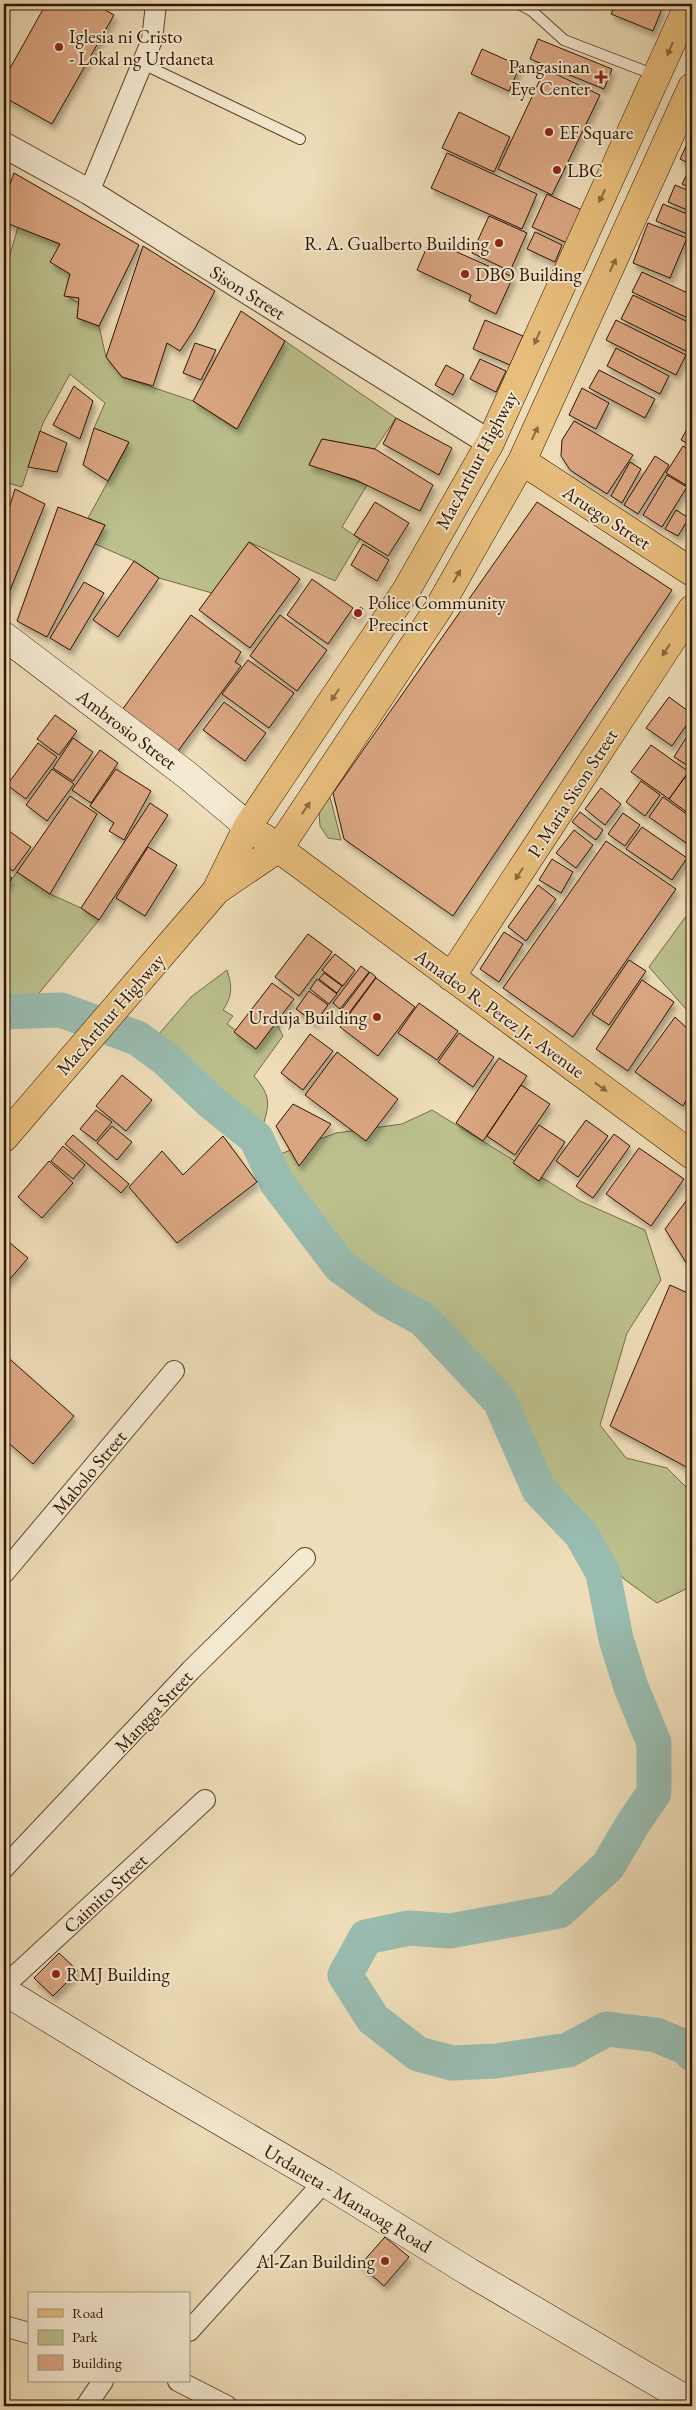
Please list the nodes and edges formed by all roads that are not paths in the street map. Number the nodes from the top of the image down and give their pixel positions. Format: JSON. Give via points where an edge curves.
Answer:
{"nodes":[{"id":1,"x":156,"y":4,"type":"edge"},
{"id":2,"x":519,"y":4,"type":"edge"},
{"id":3,"x":689,"y":4,"type":"edge"},
{"id":4,"x":143,"y":64,"type":"junction"},
{"id":5,"x":658,"y":76,"type":"junction"},
{"id":6,"x":692,"y":87,"type":"edge"},
{"id":7,"x":632,"y":131,"type":"junction"},
{"id":8,"x":300,"y":139,"type":"dead end"},
{"id":9,"x":4,"y":145,"type":"edge"},
{"id":10,"x":666,"y":146,"type":"junction"},
{"id":11,"x":89,"y":192,"type":"junction"},
{"id":12,"x":490,"y":443,"type":"junction"},
{"id":13,"x":522,"y":462,"type":"junction"},
{"id":14,"x":692,"y":572,"type":"edge"},
{"id":15,"x":692,"y":609,"type":"edge"},
{"id":16,"x":4,"y":636,"type":"edge"},
{"id":17,"x":362,"y":655,"type":"junction"},
{"id":18,"x":394,"y":676,"type":"junction"},
{"id":19,"x":248,"y":826,"type":"junction"},
{"id":20,"x":279,"y":848,"type":"junction"},
{"id":21,"x":309,"y":871,"type":"junction"},
{"id":22,"x":216,"y":891,"type":"junction"},
{"id":23,"x":470,"y":948,"type":"junction"},
{"id":24,"x":451,"y":977,"type":"junction"},
{"id":25,"x":4,"y":1138,"type":"edge"},
{"id":26,"x":692,"y":1155,"type":"edge"},
{"id":27,"x":174,"y":1371,"type":"dead end"},
{"id":28,"x":305,"y":1558,"type":"dead end"},
{"id":29,"x":4,"y":1573,"type":"edge"},
{"id":30,"x":205,"y":1800,"type":"dead end"},
{"id":31,"x":4,"y":1868,"type":"edge"},
{"id":32,"x":4,"y":1986,"type":"edge"},
{"id":33,"x":4,"y":1991,"type":"edge"},
{"id":34,"x":324,"y":2182,"type":"junction"},
{"id":35,"x":4,"y":2326,"type":"edge"},
{"id":36,"x":190,"y":2330,"type":"edge"},
{"id":37,"x":28,"y":2333,"type":"edge"},
{"id":38,"x":102,"y":2382,"type":"edge"},
{"id":39,"x":180,"y":2382,"type":"edge"},
{"id":40,"x":692,"y":2403,"type":"edge"},
{"id":41,"x":86,"y":2406,"type":"edge"},
{"id":42,"x":227,"y":2406,"type":"edge"}],
"edges":[{"from":1,"to":4,"type":"street","via":[[152,40]]},
{"from":2,"to":5,"type":"lane","via":[[564,40]]},
{"from":3,"to":5,"type":"main road","name":"MacArthur Highway","one_way":true},
{"from":4,"to":8,"type":"lane"},
{"from":4,"to":11,"type":"street"},
{"from":5,"to":7,"type":"main road","name":"MacArthur Highway"},
{"from":6,"to":10,"type":"main road","name":"MacArthur Highway"},
{"from":7,"to":10,"type":"main road"},
{"from":7,"to":12,"type":"main road","name":"MacArthur Highway","one_way":true},
{"from":9,"to":11,"type":"street","name":"Sison Street"},
{"from":13,"to":10,"type":"main road","name":"MacArthur Highway","one_way":true},
{"from":11,"to":12,"type":"street","name":"Sison Street"},
{"from":12,"to":17,"type":"main road","name":"MacArthur Highway","via":[[406,589]]},
{"from":13,"to":14,"type":"main road","name":"Aruego Street"},
{"from":18,"to":13,"type":"main road","name":"MacArthur Highway","one_way":true,"via":[[438,609]]},
{"from":15,"to":23,"type":"main road","name":"P. Maria Sison Street","one_way":true},
{"from":16,"to":19,"type":"main road","name":"Ambrosio Street","via":[[187,775]]},
{"from":17,"to":18,"type":"main road"},
{"from":17,"to":19,"type":"main road","name":"MacArthur Highway","one_way":true},
{"from":20,"to":18,"type":"main road","name":"MacArthur Highway","one_way":true},
{"from":19,"to":20,"type":"main road","name":"Amadeo R. Perez Jr. Avenue"},
{"from":19,"to":22,"type":"main road","name":"MacArthur Highway"},
{"from":20,"to":21,"type":"main road","name":"Amadeo R. Perez Jr. Avenue"},
{"from":20,"to":22,"type":"main road","name":"MacArthur Highway"},
{"from":21,"to":23,"type":"main road","name":"Amadeo R. Perez Jr. Avenue","via":[[323,865],[335,867],[438,945],[453,950]]},
{"from":21,"to":24,"type":"main road","name":"Amadeo R. Perez Jr. Avenue"},
{"from":22,"to":25,"type":"main road","name":"MacArthur Highway"},
{"from":23,"to":24,"type":"main road","name":"P. Maria Sison Street"},
{"from":24,"to":26,"type":"main road","name":"Amadeo R. Perez Jr. Avenue","one_way":true},
{"from":27,"to":29,"type":"street","name":"Mabolo Street"},
{"from":28,"to":31,"type":"street","name":"Mangga Street","via":[[191,1670]]},
{"from":30,"to":32,"type":"street","name":"Caimito Street"},
{"from":33,"to":34,"type":"main road","name":"Urdaneta - Manaoag Road"},
{"from":34,"to":36,"type":"street"},
{"from":34,"to":40,"type":"main road","name":"Urdaneta - Manaoag Road","via":[[469,2272]]},
{"from":35,"to":37,"type":"street"},
{"from":38,"to":41,"type":"street"},
{"from":39,"to":42,"type":"street"}]}
